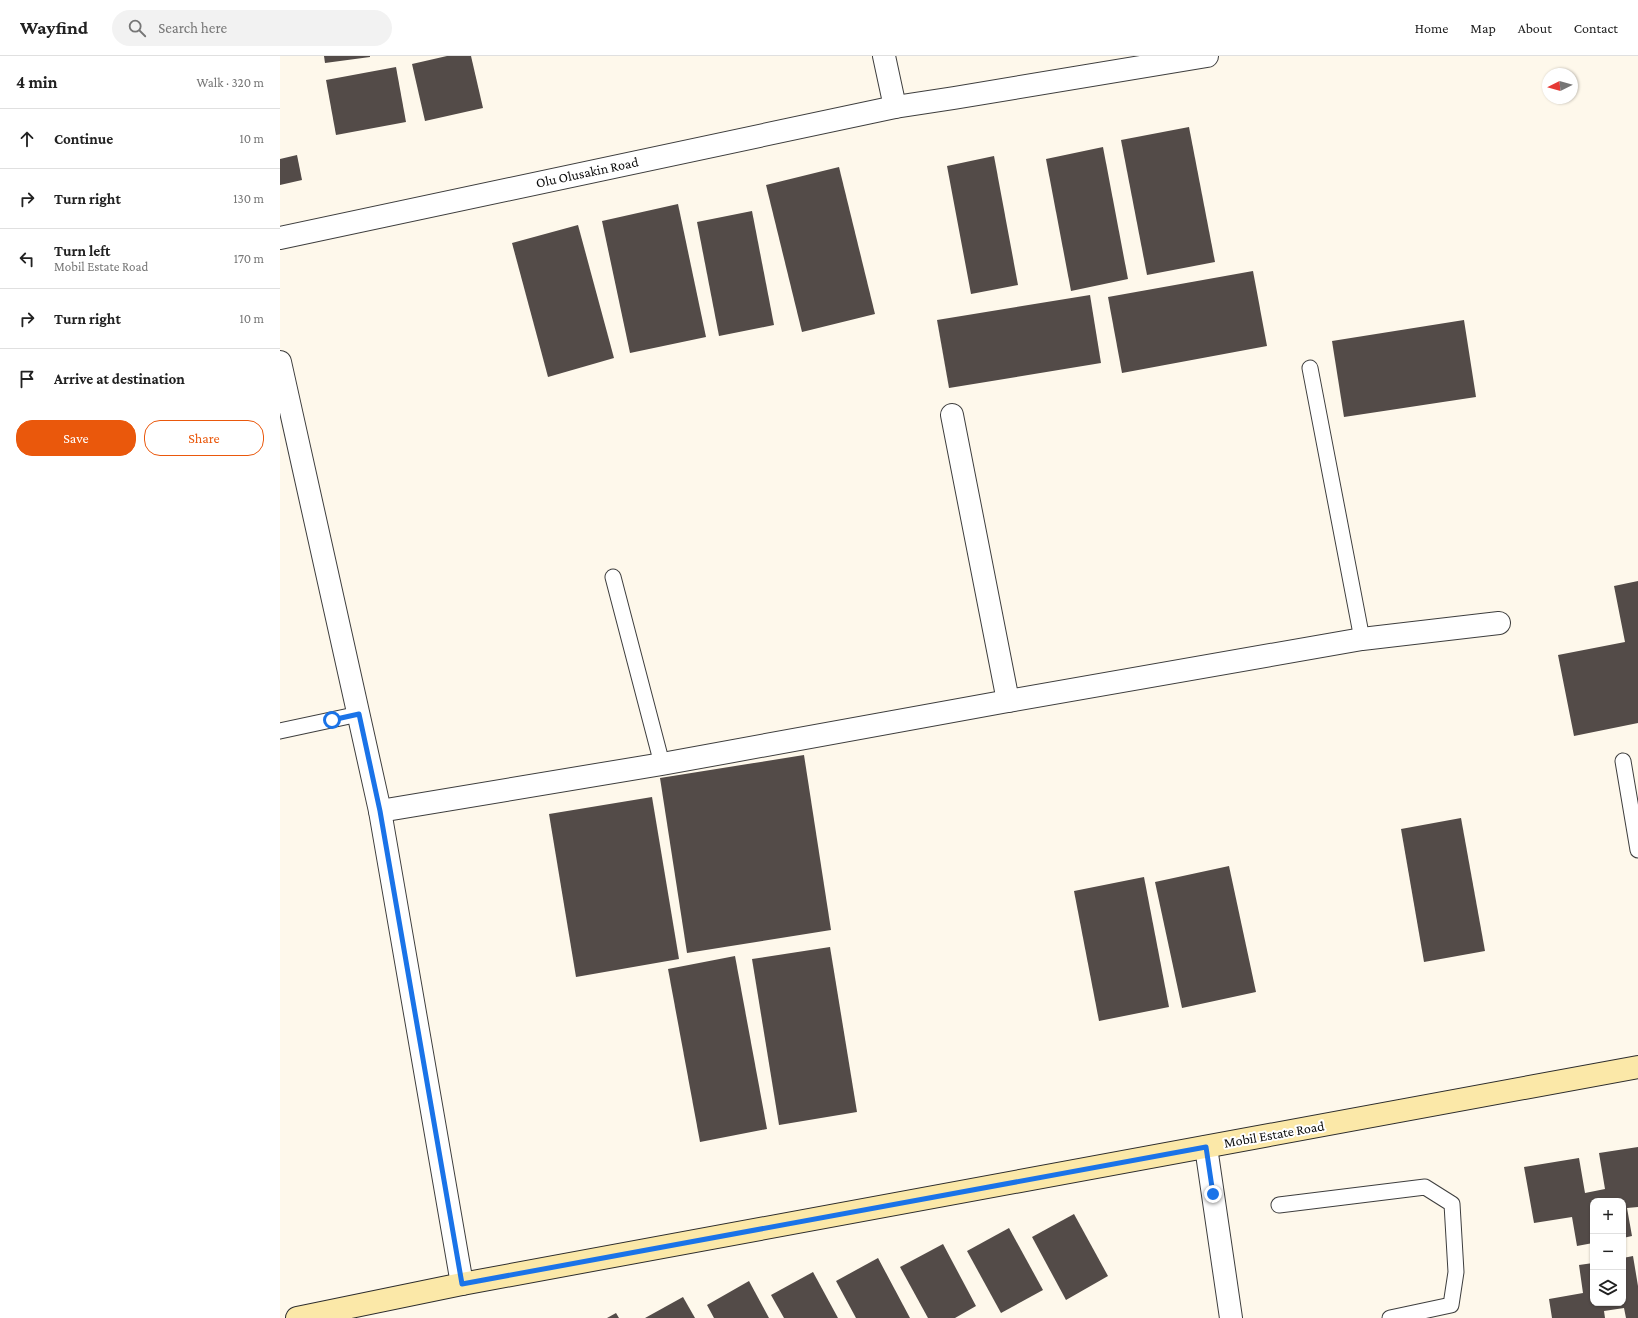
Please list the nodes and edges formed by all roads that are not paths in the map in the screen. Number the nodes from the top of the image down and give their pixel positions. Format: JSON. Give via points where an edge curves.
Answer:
{"nodes":[{"id":1,"x":884,"y":56,"type":"edge"},
{"id":2,"x":1207,"y":56,"type":"edge"},
{"id":3,"x":895,"y":106,"type":"junction"},
{"id":4,"x":280,"y":238,"type":"edge"},
{"id":5,"x":280,"y":362,"type":"edge"},
{"id":6,"x":1310,"y":368,"type":"dead end"},
{"id":7,"x":952,"y":415,"type":"dead end"},
{"id":8,"x":613,"y":577,"type":"dead end"},
{"id":9,"x":1499,"y":623,"type":"dead end"},
{"id":10,"x":1362,"y":639,"type":"junction"},
{"id":11,"x":1008,"y":701,"type":"junction"},
{"id":12,"x":359,"y":714,"type":"junction"},
{"id":13,"x":280,"y":731,"type":"edge"},
{"id":14,"x":1623,"y":761,"type":"dead end"},
{"id":15,"x":662,"y":764,"type":"junction"},
{"id":16,"x":380,"y":811,"type":"junction"},
{"id":17,"x":1638,"y":850,"type":"edge"},
{"id":18,"x":1638,"y":1067,"type":"edge"},
{"id":19,"x":1206,"y":1147,"type":"junction"},
{"id":20,"x":1279,"y":1205,"type":"dead end"},
{"id":21,"x":462,"y":1284,"type":"junction"},
{"id":22,"x":297,"y":1318,"type":"edge"},
{"id":23,"x":1231,"y":1318,"type":"edge"},
{"id":24,"x":1390,"y":1318,"type":"edge"}],
"edges":[{"from":1,"to":3,"type":"street"},
{"from":2,"to":3,"type":"street","name":"Olu Olusakin Road"},
{"from":3,"to":4,"type":"street","name":"Olu Olusakin Road"},
{"from":5,"to":12,"type":"street"},
{"from":6,"to":10,"type":"lane"},
{"from":7,"to":11,"type":"street"},
{"from":8,"to":15,"type":"lane"},
{"from":9,"to":10,"type":"street"},
{"from":10,"to":11,"type":"street"},
{"from":11,"to":15,"type":"street"},
{"from":12,"to":13,"type":"lane"},
{"from":12,"to":16,"type":"street"},
{"from":14,"to":17,"type":"lane"},
{"from":15,"to":16,"type":"street"},
{"from":16,"to":21,"type":"street"},
{"from":18,"to":19,"type":"main road","name":"Mobil Estate Road"},
{"from":19,"to":21,"type":"main road","name":"Mobil Estate Road"},
{"from":19,"to":23,"type":"street"},
{"from":20,"to":24,"type":"lane","via":[[1425,1187],[1452,1204],[1456,1272],[1451,1305]]},
{"from":21,"to":22,"type":"main road","name":"Mobil Estate Road"}]}
